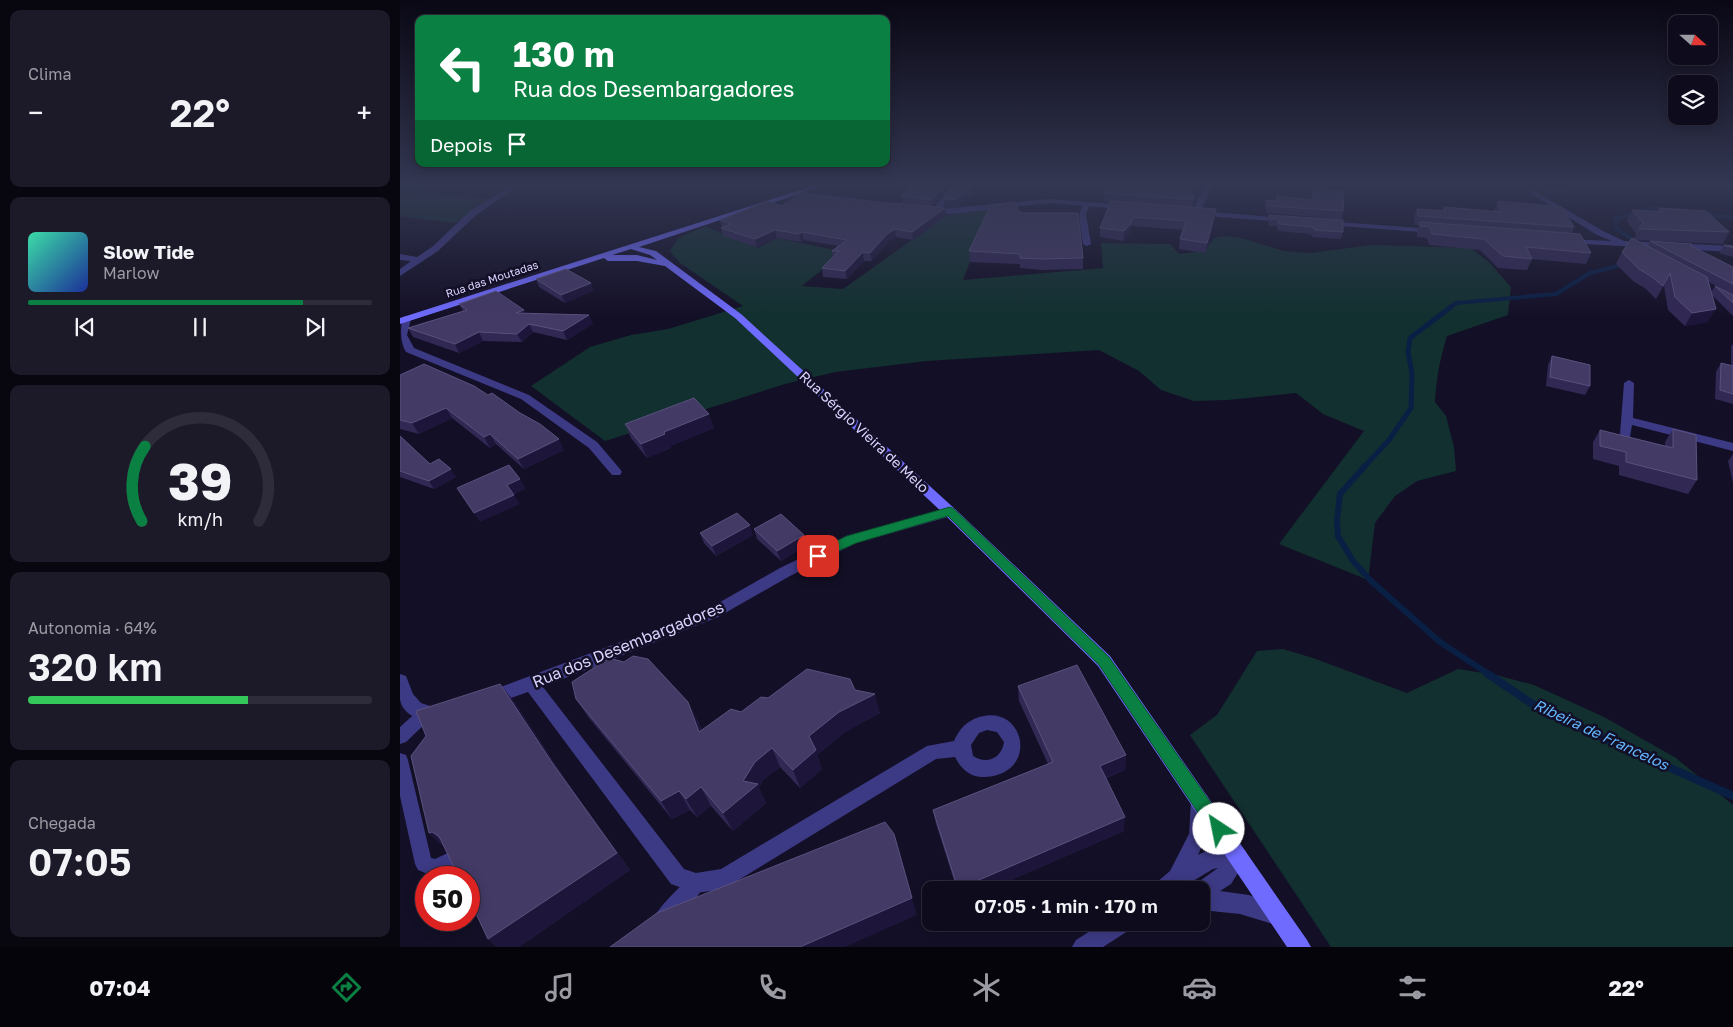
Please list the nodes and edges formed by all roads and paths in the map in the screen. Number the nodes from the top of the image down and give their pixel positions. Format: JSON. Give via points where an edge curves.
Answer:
{"nodes":[{"id":1,"x":455,"y":230,"type":"edge"},
{"id":2,"x":684,"y":230,"type":"edge"},
{"id":3,"x":1085,"y":230,"type":"edge"},
{"id":4,"x":1430,"y":230,"type":"edge"},
{"id":5,"x":1595,"y":230,"type":"edge"},
{"id":6,"x":1441,"y":231,"type":"edge"},
{"id":7,"x":672,"y":234,"type":"junction"},
{"id":8,"x":1557,"y":240,"type":"edge"},
{"id":9,"x":1624,"y":243,"type":"junction"},
{"id":10,"x":1087,"y":244,"type":"dead end"},
{"id":11,"x":631,"y":247,"type":"junction"},
{"id":12,"x":1733,"y":249,"type":"edge"},
{"id":13,"x":1643,"y":252,"type":"edge"},
{"id":14,"x":653,"y":253,"type":"junction"},
{"id":15,"x":400,"y":257,"type":"edge"},
{"id":16,"x":637,"y":258,"type":"junction"},
{"id":17,"x":591,"y":259,"type":"junction"},
{"id":18,"x":419,"y":260,"type":"junction"},
{"id":19,"x":667,"y":264,"type":"junction"},
{"id":20,"x":400,"y":273,"type":"edge"},
{"id":21,"x":403,"y":320,"type":"edge"},
{"id":22,"x":1628,"y":383,"type":"dead end"},
{"id":23,"x":1627,"y":420,"type":"junction"},
{"id":24,"x":1626,"y":434,"type":"edge"},
{"id":25,"x":1733,"y":447,"type":"edge"},
{"id":26,"x":616,"y":472,"type":"dead end"},
{"id":27,"x":950,"y":512,"type":"junction"},
{"id":28,"x":400,"y":681,"type":"edge"},
{"id":29,"x":532,"y":684,"type":"junction"},
{"id":30,"x":478,"y":702,"type":"edge"},
{"id":31,"x":452,"y":710,"type":"edge"},
{"id":32,"x":425,"y":714,"type":"junction"},
{"id":33,"x":400,"y":737,"type":"edge"},
{"id":34,"x":961,"y":748,"type":"dead end"},
{"id":35,"x":400,"y":760,"type":"edge"},
{"id":36,"x":1200,"y":801,"type":"junction"},
{"id":37,"x":1238,"y":857,"type":"junction"},
{"id":38,"x":450,"y":861,"type":"edge"},
{"id":39,"x":1172,"y":881,"type":"edge"},
{"id":40,"x":1175,"y":881,"type":"edge"},
{"id":41,"x":696,"y":883,"type":"junction"},
{"id":42,"x":1210,"y":886,"type":"edge"},
{"id":43,"x":1210,"y":900,"type":"edge"},
{"id":44,"x":1278,"y":915,"type":"junction"},
{"id":45,"x":649,"y":926,"type":"edge"},
{"id":46,"x":1109,"y":931,"type":"edge"},
{"id":47,"x":1083,"y":947,"type":"edge"},
{"id":48,"x":1300,"y":947,"type":"edge"}],
"edges":[{"from":1,"to":18,"type":"street"},
{"from":2,"to":7,"type":"main road","name":"Rua das Moutadas"},
{"from":3,"to":10,"type":"lane"},
{"from":4,"to":6,"type":"street"},
{"from":5,"to":9,"type":"street"},
{"from":7,"to":11,"type":"main road","name":"Rua das Moutadas"},
{"from":7,"to":14,"type":"main road"},
{"from":8,"to":9,"type":"street"},
{"from":9,"to":12,"type":"street"},
{"from":9,"to":13,"type":"street"},
{"from":11,"to":14,"type":"main road","name":"Rua Sérgio Vieira de Melo"},
{"from":11,"to":16,"type":"main road"},
{"from":11,"to":17,"type":"main road","name":"Rua das Moutadas"},
{"from":14,"to":19,"type":"main road","name":"Rua Sérgio Vieira de Melo"},
{"from":15,"to":18,"type":"street"},
{"from":16,"to":17,"type":"main road","name":"Rua Sérgio Vieira de Melo"},
{"from":16,"to":19,"type":"main road","name":"Rua Sérgio Vieira de Melo"},
{"from":17,"to":21,"type":"main road","name":"Rua das Moutadas"},
{"from":18,"to":20,"type":"street"},
{"from":19,"to":27,"type":"main road","name":"Rua Sérgio Vieira de Melo","via":[[738,316]]},
{"from":21,"to":26,"type":"street","via":[[403,342],[410,350],[525,397],[593,445]]},
{"from":22,"to":23,"type":"street"},
{"from":23,"to":24,"type":"street"},
{"from":23,"to":25,"type":"street"},
{"from":27,"to":29,"type":"street","name":"Rua dos Desembargadores","via":[[851,539],[712,613]]},
{"from":27,"to":36,"type":"main road","name":"Rua Sérgio Vieira de Melo","via":[[1104,661]]},
{"from":28,"to":32,"type":"street","via":[[410,704]]},
{"from":29,"to":30,"type":"street","name":"Rua dos Desembargadores"},
{"from":29,"to":41,"type":"street","via":[[678,877]]},
{"from":31,"to":32,"type":"street"},
{"from":32,"to":33,"type":"lane"},
{"from":34,"to":41,"type":"street","via":[[933,752],[724,879]]},
{"from":35,"to":38,"type":"lane","via":[[424,864],[435,868]]},
{"from":36,"to":37,"type":"main road","name":"Rua Sérgio Vieira de Melo"},
{"from":36,"to":39,"type":"street","via":[[1198,835]]},
{"from":37,"to":40,"type":"street","via":[[1212,859]]},
{"from":37,"to":42,"type":"street","via":[[1224,877]]},
{"from":37,"to":44,"type":"main road","name":"Rua Sérgio Vieira de Melo"},
{"from":41,"to":45,"type":"lane","via":[[671,911]]},
{"from":43,"to":44,"type":"street","via":[[1231,901]]},
{"from":44,"to":48,"type":"main road","name":"Rua Sérgio Vieira de Melo"},
{"from":46,"to":47,"type":"street"}]}
